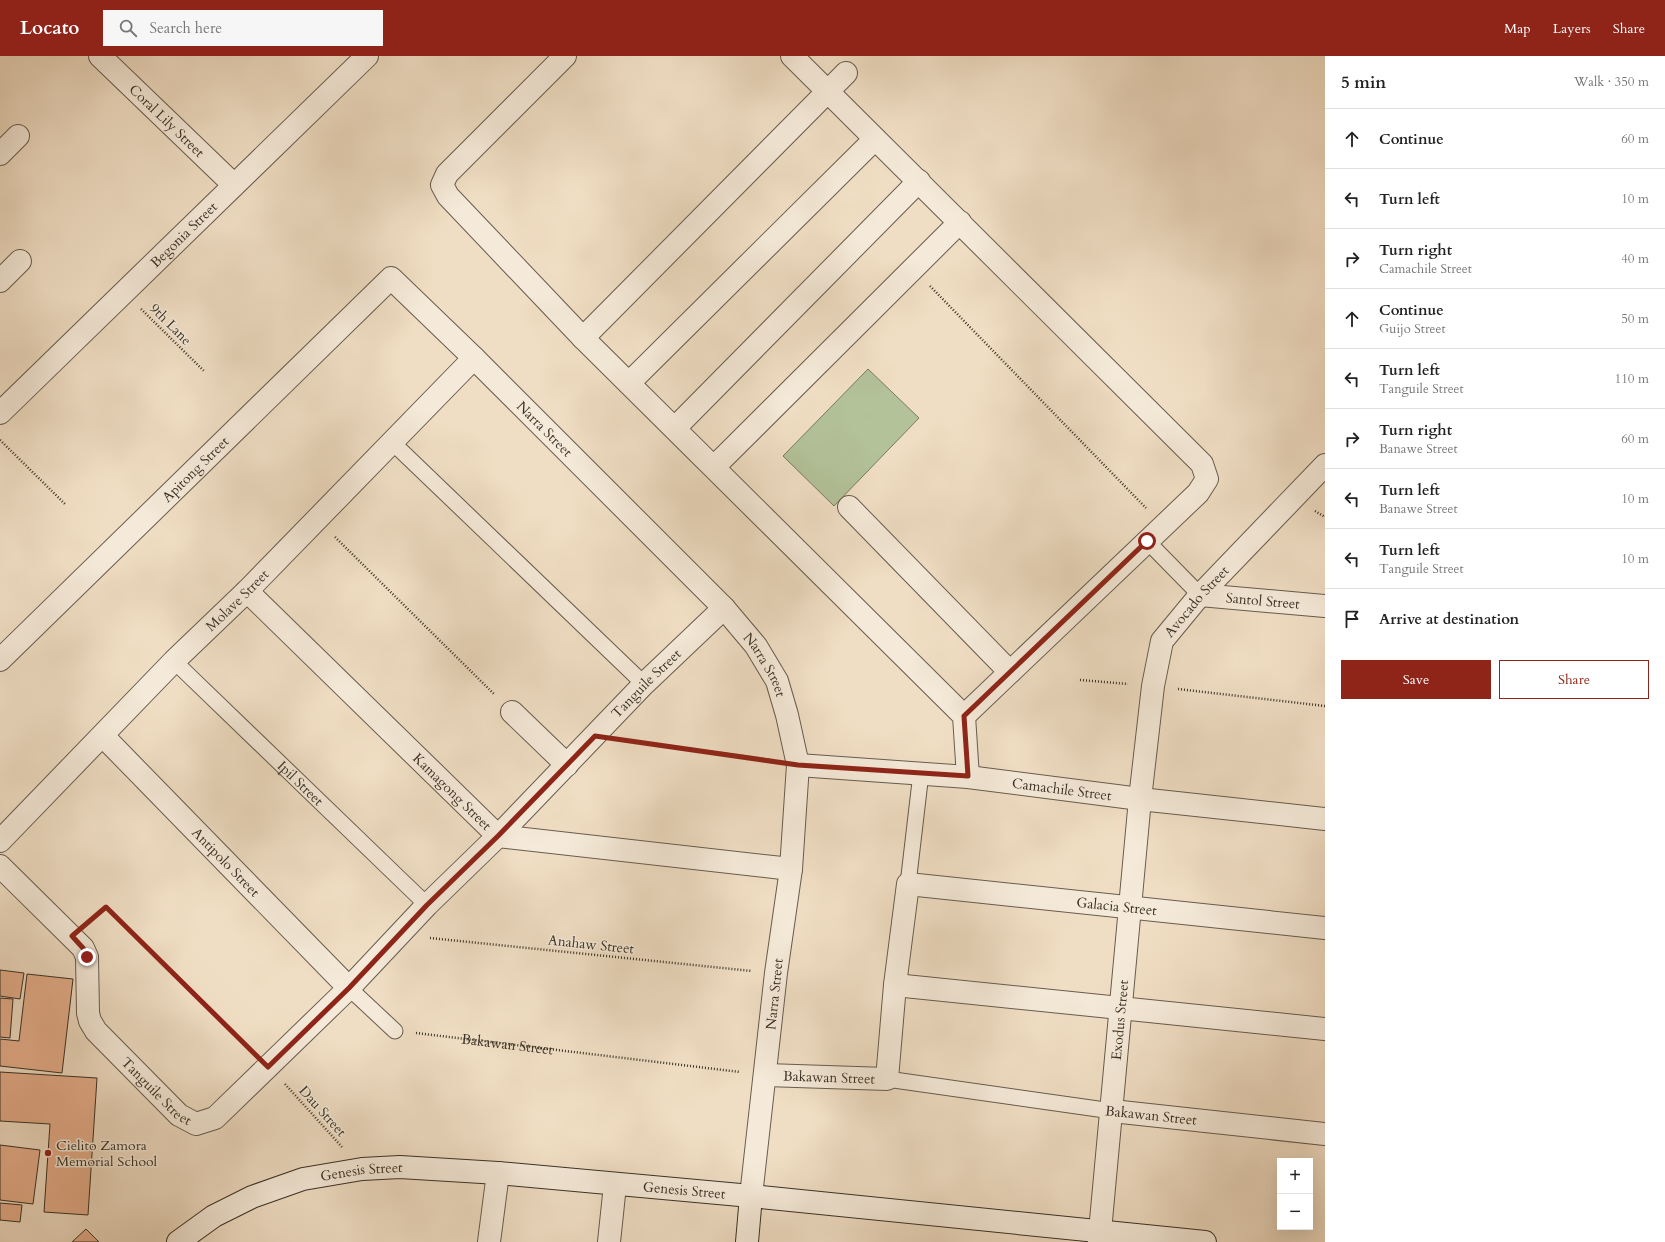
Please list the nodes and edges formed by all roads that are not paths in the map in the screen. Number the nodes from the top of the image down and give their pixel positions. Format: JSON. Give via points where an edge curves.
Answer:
{"nodes":[{"id":1,"x":100,"y":56,"type":"edge"},
{"id":2,"x":367,"y":56,"type":"edge"},
{"id":3,"x":565,"y":56,"type":"edge"},
{"id":4,"x":792,"y":56,"type":"edge"},
{"id":5,"x":846,"y":73,"type":"dead end"},
{"id":6,"x":827,"y":92,"type":"junction"},
{"id":7,"x":18,"y":136,"type":"dead end"},
{"id":8,"x":875,"y":139,"type":"junction"},
{"id":9,"x":0,"y":154,"type":"edge"},
{"id":10,"x":919,"y":182,"type":"junction"},
{"id":11,"x":234,"y":185,"type":"junction"},
{"id":12,"x":960,"y":222,"type":"junction"},
{"id":13,"x":20,"y":260,"type":"dead end"},
{"id":14,"x":391,"y":278,"type":"joint"},
{"id":15,"x":0,"y":280,"type":"edge"},
{"id":16,"x":583,"y":338,"type":"junction"},
{"id":17,"x":474,"y":358,"type":"junction"},
{"id":18,"x":629,"y":383,"type":"junction"},
{"id":19,"x":2,"y":406,"type":"edge"},
{"id":20,"x":674,"y":428,"type":"junction"},
{"id":21,"x":392,"y":442,"type":"junction"},
{"id":22,"x":1325,"y":465,"type":"edge"},
{"id":23,"x":714,"y":467,"type":"junction"},
{"id":24,"x":849,"y":507,"type":"dead end"},
{"id":25,"x":1147,"y":541,"type":"junction"},
{"id":26,"x":247,"y":591,"type":"junction"},
{"id":27,"x":1200,"y":595,"type":"junction"},
{"id":28,"x":1325,"y":606,"type":"edge"},
{"id":29,"x":724,"y":608,"type":"junction"},
{"id":30,"x":0,"y":660,"type":"edge"},
{"id":31,"x":174,"y":661,"type":"junction"},
{"id":32,"x":1010,"y":672,"type":"junction"},
{"id":33,"x":644,"y":684,"type":"junction"},
{"id":34,"x":512,"y":712,"type":"road end"},
{"id":35,"x":964,"y":716,"type":"junction"},
{"id":36,"x":103,"y":736,"type":"junction"},
{"id":37,"x":567,"y":765,"type":"junction"},
{"id":38,"x":798,"y":765,"type":"junction"},
{"id":39,"x":921,"y":773,"type":"junction"},
{"id":40,"x":968,"y":776,"type":"junction"},
{"id":41,"x":1140,"y":799,"type":"junction"},
{"id":42,"x":1325,"y":819,"type":"edge"},
{"id":43,"x":498,"y":836,"type":"junction"},
{"id":44,"x":0,"y":841,"type":"edge"},
{"id":45,"x":0,"y":866,"type":"edge"},
{"id":46,"x":791,"y":869,"type":"junction"},
{"id":47,"x":908,"y":884,"type":"junction"},
{"id":48,"x":427,"y":905,"type":"junction"},
{"id":49,"x":1131,"y":906,"type":"junction"},
{"id":50,"x":1325,"y":928,"type":"edge"},
{"id":51,"x":894,"y":985,"type":"junction"},
{"id":52,"x":349,"y":988,"type":"junction"},
{"id":53,"x":1121,"y":1007,"type":"junction"},
{"id":54,"x":1325,"y":1029,"type":"edge"},
{"id":55,"x":395,"y":1031,"type":"road end"},
{"id":56,"x":766,"y":1075,"type":"junction"},
{"id":57,"x":887,"y":1079,"type":"junction"},
{"id":58,"x":1112,"y":1111,"type":"junction"},
{"id":59,"x":1325,"y":1134,"type":"edge"},
{"id":60,"x":498,"y":1173,"type":"junction"},
{"id":61,"x":614,"y":1185,"type":"junction"},
{"id":62,"x":751,"y":1196,"type":"junction"},
{"id":63,"x":1099,"y":1237,"type":"edge"},
{"id":64,"x":178,"y":1242,"type":"edge"},
{"id":65,"x":490,"y":1242,"type":"edge"},
{"id":66,"x":609,"y":1242,"type":"edge"},
{"id":67,"x":747,"y":1242,"type":"edge"},
{"id":68,"x":1205,"y":1242,"type":"edge"}],
"edges":[{"from":1,"to":11,"type":"street","name":"Coral Lily Street"},
{"from":2,"to":11,"type":"street","name":"Begonia Street"},
{"from":3,"to":16,"type":"street","via":[[447,174],[442,185],[448,196]]},
{"from":4,"to":6,"type":"street"},
{"from":5,"to":6,"type":"street"},
{"from":6,"to":8,"type":"street"},
{"from":6,"to":16,"type":"street"},
{"from":7,"to":9,"type":"street"},
{"from":8,"to":10,"type":"street"},
{"from":8,"to":18,"type":"street"},
{"from":10,"to":12,"type":"street"},
{"from":10,"to":20,"type":"street"},
{"from":11,"to":19,"type":"street","name":"Begonia Street"},
{"from":12,"to":23,"type":"street"},
{"from":12,"to":25,"type":"street","via":[[1202,464],[1207,479],[1198,493]]},
{"from":13,"to":15,"type":"street"},
{"from":14,"to":17,"type":"street","name":"Narra Street"},
{"from":14,"to":30,"type":"street","name":"Apitong Street"},
{"from":16,"to":18,"type":"street"},
{"from":17,"to":21,"type":"street","name":"Molave Street"},
{"from":17,"to":29,"type":"street","name":"Narra Street"},
{"from":18,"to":20,"type":"street"},
{"from":20,"to":23,"type":"street"},
{"from":21,"to":26,"type":"street","name":"Molave Street"},
{"from":21,"to":33,"type":"lane"},
{"from":22,"to":27,"type":"street","name":"Avocado Street"},
{"from":23,"to":35,"type":"street"},
{"from":24,"to":32,"type":"street"},
{"from":25,"to":27,"type":"lane"},
{"from":25,"to":32,"type":"street"},
{"from":26,"to":31,"type":"street","name":"Molave Street"},
{"from":26,"to":43,"type":"street","name":"Kamagong Street"},
{"from":27,"to":28,"type":"street","name":"Santol Street"},
{"from":27,"to":41,"type":"street","name":"Avocado Street","via":[[1162,641]]},
{"from":29,"to":33,"type":"street","name":"Tanguile Street"},
{"from":29,"to":38,"type":"street","name":"Narra Street","via":[[756,646],[776,681],[788,715]]},
{"from":31,"to":36,"type":"street","name":"Molave Street"},
{"from":31,"to":48,"type":"lane","name":"Ipil Street"},
{"from":32,"to":35,"type":"street"},
{"from":33,"to":37,"type":"street","name":"Tanguile Street"},
{"from":34,"to":37,"type":"street"},
{"from":35,"to":40,"type":"street"},
{"from":36,"to":44,"type":"street","name":"Molave Street"},
{"from":36,"to":52,"type":"street","name":"Antipolo Street"},
{"from":37,"to":43,"type":"street","name":"Tanguile Street"},
{"from":38,"to":39,"type":"street","name":"Camachile Street"},
{"from":38,"to":46,"type":"street","name":"Narra Street"},
{"from":39,"to":40,"type":"street","name":"Camachile Street"},
{"from":39,"to":47,"type":"lane"},
{"from":40,"to":41,"type":"street","name":"Camachile Street"},
{"from":41,"to":42,"type":"street","name":"Camachile Street"},
{"from":41,"to":49,"type":"street","name":"Exodus Street"},
{"from":43,"to":46,"type":"street","name":"Kamagong Street"},
{"from":43,"to":48,"type":"street","name":"Tanguile Street"},
{"from":45,"to":52,"type":"street","name":"Tanguile Street","via":[[83,948],[87,957],[88,1013],[96,1031],[180,1115],[196,1124],[215,1118]]},
{"from":46,"to":56,"type":"street","name":"Narra Street","via":[[776,973]]},
{"from":47,"to":49,"type":"street","name":"Galacia Street"},
{"from":47,"to":51,"type":"street"},
{"from":48,"to":52,"type":"street","name":"Tanguile Street"},
{"from":49,"to":50,"type":"street","name":"Galacia Street"},
{"from":49,"to":53,"type":"street","name":"Exodus Street"},
{"from":51,"to":53,"type":"street"},
{"from":51,"to":57,"type":"street"},
{"from":52,"to":55,"type":"lane"},
{"from":53,"to":54,"type":"street"},
{"from":53,"to":58,"type":"street","name":"Exodus Street"},
{"from":56,"to":57,"type":"street","name":"Bakawan Street"},
{"from":56,"to":62,"type":"street","name":"Narra Street"},
{"from":57,"to":58,"type":"lane","name":"Bakawan Street"},
{"from":58,"to":59,"type":"street","name":"Bakawan Street"},
{"from":58,"to":63,"type":"street","name":"Exodus Street"},
{"from":60,"to":61,"type":"street","name":"Genesis Street"},
{"from":60,"to":64,"type":"street","name":"Genesis Street","via":[[400,1167],[362,1169],[303,1179],[252,1197],[214,1216]]},
{"from":60,"to":65,"type":"street"},
{"from":61,"to":62,"type":"street","name":"Genesis Street"},
{"from":61,"to":66,"type":"street"},
{"from":62,"to":63,"type":"street","name":"Genesis Street"},
{"from":62,"to":67,"type":"street","name":"Narra Street"},
{"from":63,"to":68,"type":"street","name":"Genesis Street"}]}
